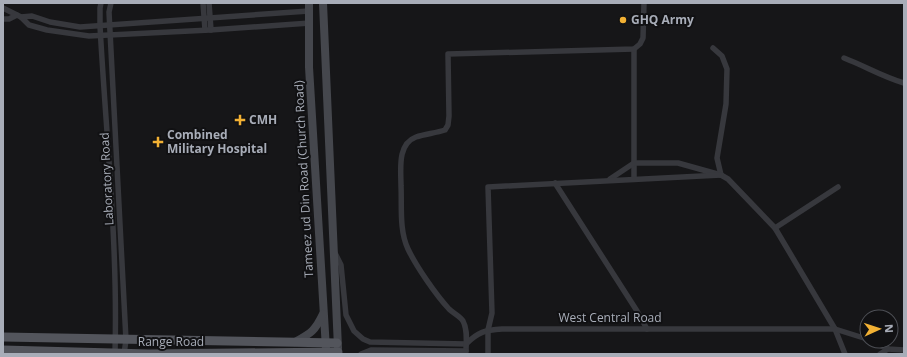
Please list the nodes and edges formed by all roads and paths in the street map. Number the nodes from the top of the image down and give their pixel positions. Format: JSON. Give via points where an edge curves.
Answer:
{"nodes":[{"id":1,"x":101,"y":3,"type":"edge"},
{"id":2,"x":111,"y":3,"type":"edge"},
{"id":3,"x":203,"y":3,"type":"edge"},
{"id":4,"x":209,"y":3,"type":"edge"},
{"id":5,"x":323,"y":3,"type":"edge"},
{"id":6,"x":644,"y":3,"type":"edge"},
{"id":7,"x":5,"y":6,"type":"edge"},
{"id":8,"x":309,"y":7,"type":"edge"},
{"id":9,"x":19,"y":16,"type":"junction"},
{"id":10,"x":207,"y":18,"type":"junction"},
{"id":11,"x":3,"y":19,"type":"edge"},
{"id":12,"x":310,"y":23,"type":"junction"},
{"id":13,"x":110,"y":25,"type":"junction"},
{"id":14,"x":100,"y":26,"type":"junction"},
{"id":15,"x":208,"y":30,"type":"junction"},
{"id":16,"x":110,"y":35,"type":"junction"},
{"id":17,"x":101,"y":36,"type":"junction"},
{"id":18,"x":713,"y":48,"type":"dead end"},
{"id":19,"x":634,"y":49,"type":"junction"},
{"id":20,"x":844,"y":58,"type":"dead end"},
{"id":21,"x":324,"y":64,"type":"junction"},
{"id":22,"x":309,"y":67,"type":"junction"},
{"id":23,"x":904,"y":83,"type":"edge"},
{"id":24,"x":634,"y":163,"type":"junction"},
{"id":25,"x":721,"y":175,"type":"junction"},
{"id":26,"x":634,"y":178,"type":"junction"},
{"id":27,"x":610,"y":179,"type":"junction"},
{"id":28,"x":555,"y":183,"type":"junction"},
{"id":29,"x":838,"y":188,"type":"dead end"},
{"id":30,"x":775,"y":228,"type":"junction"},
{"id":31,"x":333,"y":250,"type":"junction"},
{"id":32,"x":324,"y":312,"type":"junction"},
{"id":33,"x":647,"y":329,"type":"junction"},
{"id":34,"x":733,"y":329,"type":"junction"},
{"id":35,"x":835,"y":329,"type":"junction"},
{"id":36,"x":488,"y":330,"type":"junction"},
{"id":37,"x":859,"y":336,"type":"edge"},
{"id":38,"x":3,"y":337,"type":"edge"},
{"id":39,"x":116,"y":339,"type":"junction"},
{"id":40,"x":126,"y":340,"type":"junction"},
{"id":41,"x":295,"y":342,"type":"junction"},
{"id":42,"x":337,"y":342,"type":"junction"},
{"id":43,"x":325,"y":343,"type":"junction"},
{"id":44,"x":466,"y":344,"type":"junction"},
{"id":45,"x":888,"y":349,"type":"joint"},
{"id":46,"x":3,"y":350,"type":"edge"},
{"id":47,"x":904,"y":350,"type":"edge"},
{"id":48,"x":468,"y":352,"type":"edge"},
{"id":49,"x":338,"y":353,"type":"edge"},
{"id":50,"x":115,"y":354,"type":"edge"},
{"id":51,"x":124,"y":354,"type":"edge"},
{"id":52,"x":149,"y":354,"type":"edge"},
{"id":53,"x":293,"y":354,"type":"edge"},
{"id":54,"x":326,"y":354,"type":"edge"},
{"id":55,"x":361,"y":354,"type":"edge"},
{"id":56,"x":488,"y":354,"type":"edge"},
{"id":57,"x":845,"y":354,"type":"edge"},
{"id":58,"x":880,"y":354,"type":"edge"}],
"edges":[{"from":1,"to":14,"type":"street","name":"Laboratory Road"},
{"from":2,"to":13,"type":"street","name":"Laboratory Road"},
{"from":3,"to":10,"type":"street"},
{"from":4,"to":10,"type":"street"},
{"from":5,"to":21,"type":"main road","name":"Tameez ud Din Road (Church Road)"},
{"from":6,"to":19,"type":"street","via":[[643,38]]},
{"from":7,"to":9,"type":"street"},
{"from":8,"to":10,"type":"street"},
{"from":8,"to":12,"type":"main road","name":"Tameez ud Din Road (Church Road)"},
{"from":9,"to":11,"type":"street"},
{"from":9,"to":14,"type":"street","via":[[32,16],[80,27]]},
{"from":9,"to":17,"type":"street","via":[[29,25],[47,30]]},
{"from":10,"to":13,"type":"street"},
{"from":10,"to":15,"type":"street"},
{"from":12,"to":15,"type":"street"},
{"from":12,"to":22,"type":"main road","name":"Tameez ud Din Road (Church Road)"},
{"from":13,"to":14,"type":"street"},
{"from":13,"to":16,"type":"street","name":"Laboratory Road"},
{"from":14,"to":17,"type":"street","name":"Laboratory Road"},
{"from":15,"to":16,"type":"street"},
{"from":16,"to":17,"type":"street"},
{"from":16,"to":40,"type":"street","name":"Laboratory Road"},
{"from":17,"to":39,"type":"street","name":"Laboratory Road"},
{"from":18,"to":25,"type":"street","via":[[722,56],[727,69],[726,104],[717,158]]},
{"from":19,"to":24,"type":"street"},
{"from":19,"to":44,"type":"street","via":[[448,54],[448,125],[445,130],[407,142],[402,151],[402,224],[408,249],[433,288],[449,309],[462,320]]},
{"from":20,"to":23,"type":"street"},
{"from":21,"to":22,"type":"main road"},
{"from":21,"to":31,"type":"main road","name":"Tameez ud Din Road (Church Road)"},
{"from":22,"to":32,"type":"main road","name":"Tameez ud Din Road (Church Road)"},
{"from":24,"to":25,"type":"street","via":[[678,163]]},
{"from":24,"to":26,"type":"street"},
{"from":24,"to":27,"type":"street"},
{"from":25,"to":26,"type":"street"},
{"from":25,"to":30,"type":"street"},
{"from":26,"to":27,"type":"street"},
{"from":27,"to":28,"type":"street"},
{"from":28,"to":33,"type":"street"},
{"from":28,"to":36,"type":"street","via":[[488,187],[492,313]]},
{"from":29,"to":30,"type":"street"},
{"from":30,"to":35,"type":"street"},
{"from":31,"to":42,"type":"main road","name":"Tameez ud Din Road (Church Road)"},
{"from":31,"to":44,"type":"street","via":[[341,265],[346,315],[354,331],[362,339],[370,342]]},
{"from":32,"to":41,"type":"main road","via":[[317,327]]},
{"from":32,"to":43,"type":"main road","name":"Tameez ud Din Road (Church Road)"},
{"from":33,"to":34,"type":"street","name":"West Central Road"},
{"from":33,"to":36,"type":"street","name":"West Central Road"},
{"from":34,"to":35,"type":"street","name":"West Central Road"},
{"from":34,"to":36,"type":"street","name":"West Central Road"},
{"from":35,"to":37,"type":"street","name":"West Central Road"},
{"from":35,"to":57,"type":"street"},
{"from":36,"to":44,"type":"street","name":"West Central Road","via":[[475,335]]},
{"from":36,"to":56,"type":"street"},
{"from":38,"to":39,"type":"main road"},
{"from":39,"to":40,"type":"main road"},
{"from":39,"to":50,"type":"street","name":"Laboratory Road"},
{"from":40,"to":41,"type":"main road"},
{"from":40,"to":51,"type":"street","name":"Laboratory Road"},
{"from":41,"to":43,"type":"main road"},
{"from":42,"to":43,"type":"main road"},
{"from":42,"to":49,"type":"main road","name":"Tameez ud Din Road (Church Road)"},
{"from":43,"to":54,"type":"main road","name":"Tameez ud Din Road (Church Road)"},
{"from":44,"to":48,"type":"street"},
{"from":45,"to":47,"type":"street"},
{"from":45,"to":58,"type":"street"},
{"from":46,"to":50,"type":"main road","name":"Range Road"},
{"from":48,"to":55,"type":"street","via":[[370,350]]},
{"from":49,"to":54,"type":"main road","name":"Range Road"},
{"from":50,"to":51,"type":"main road","name":"Range Road"},
{"from":51,"to":52,"type":"main road","name":"Range Road"},
{"from":52,"to":53,"type":"main road","name":"Range Road"},
{"from":53,"to":54,"type":"main road","name":"Range Road"}]}
